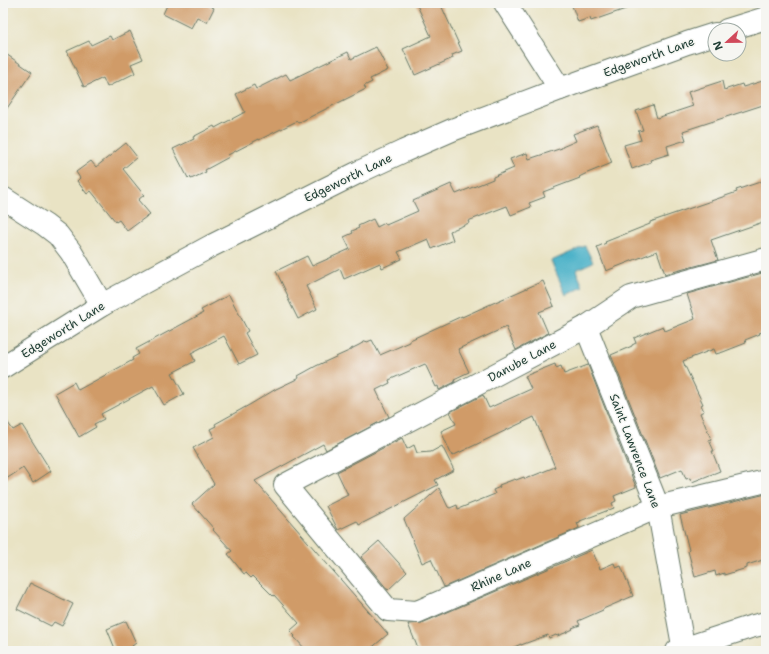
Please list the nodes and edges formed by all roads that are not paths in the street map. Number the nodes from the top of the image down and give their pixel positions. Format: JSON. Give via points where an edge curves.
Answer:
{"nodes":[{"id":1,"x":505,"y":3,"type":"edge"},
{"id":2,"x":766,"y":18,"type":"edge"},
{"id":3,"x":747,"y":24,"type":"edge"},
{"id":4,"x":707,"y":37,"type":"edge"},
{"id":5,"x":560,"y":89,"type":"junction"},
{"id":6,"x":3,"y":198,"type":"edge"},
{"id":7,"x":766,"y":259,"type":"edge"},
{"id":8,"x":102,"y":305,"type":"junction"},
{"id":9,"x":586,"y":327,"type":"junction"},
{"id":10,"x":3,"y":367,"type":"edge"},
{"id":11,"x":766,"y":480,"type":"edge"},
{"id":12,"x":285,"y":485,"type":"joint"},
{"id":13,"x":658,"y":507,"type":"junction"},
{"id":14,"x":766,"y":623,"type":"edge"},
{"id":15,"x":682,"y":650,"type":"edge"}],
"edges":[{"from":1,"to":5,"type":"street"},
{"from":2,"to":3,"type":"street"},
{"from":4,"to":5,"type":"street","name":"Edgeworth Lane"},
{"from":5,"to":8,"type":"street","name":"Edgeworth Lane","via":[[452,130],[372,166],[211,246]]},
{"from":6,"to":8,"type":"street","via":[[58,235]]},
{"from":7,"to":9,"type":"street","name":"Danube Lane","via":[[632,297]]},
{"from":8,"to":10,"type":"street","name":"Edgeworth Lane"},
{"from":9,"to":12,"type":"street","name":"Danube Lane"},
{"from":9,"to":13,"type":"street","name":"Saint Lawrence Lane"},
{"from":11,"to":13,"type":"street","name":"Rhine Lane"},
{"from":12,"to":13,"type":"street","name":"Rhine Lane","via":[[388,610],[417,612]]},
{"from":13,"to":15,"type":"street","name":"Saint Lawrence Lane"},
{"from":14,"to":15,"type":"street"}]}
